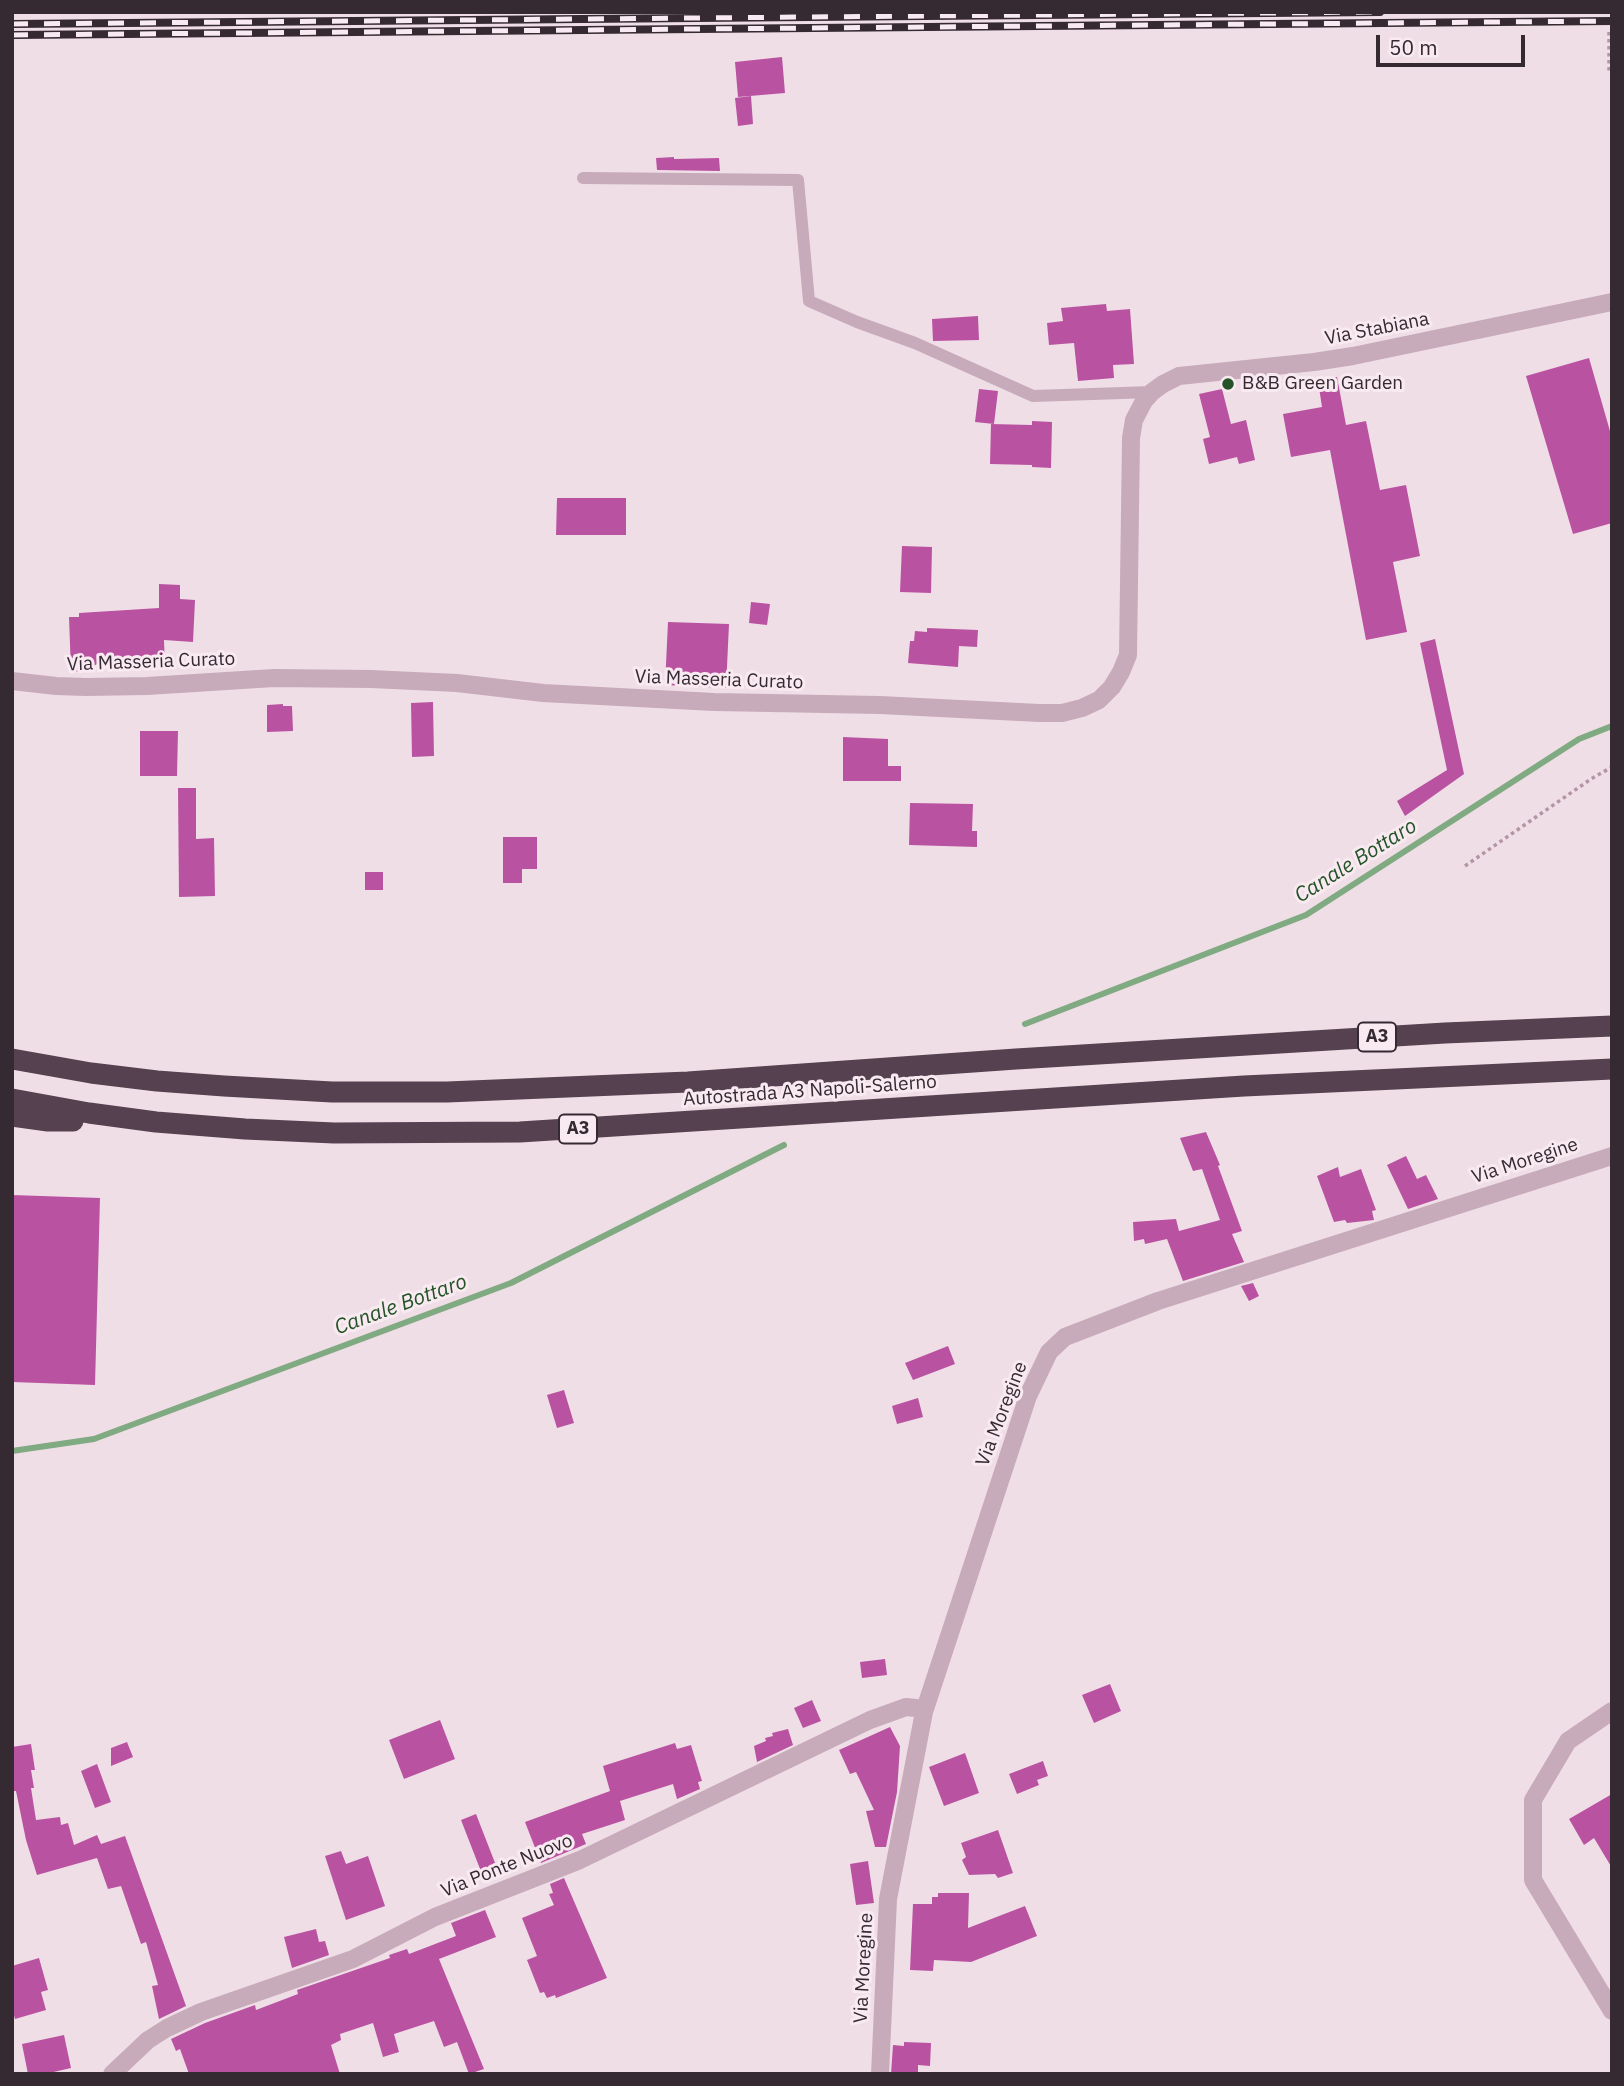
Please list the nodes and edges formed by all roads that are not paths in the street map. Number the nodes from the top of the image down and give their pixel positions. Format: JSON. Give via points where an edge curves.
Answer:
{"nodes":[{"id":1,"x":583,"y":178,"type":"dead end"},
{"id":2,"x":1612,"y":302,"type":"edge"},
{"id":3,"x":1152,"y":392,"type":"junction"},
{"id":4,"x":12,"y":681,"type":"edge"},
{"id":5,"x":1612,"y":1026,"type":"edge"},
{"id":6,"x":12,"y":1059,"type":"edge"},
{"id":7,"x":1612,"y":1069,"type":"edge"},
{"id":8,"x":12,"y":1099,"type":"edge"},
{"id":9,"x":12,"y":1116,"type":"edge"},
{"id":10,"x":156,"y":1122,"type":"junction"},
{"id":11,"x":1612,"y":1156,"type":"edge"},
{"id":12,"x":1612,"y":1711,"type":"edge"},
{"id":13,"x":924,"y":1712,"type":"junction"},
{"id":14,"x":1612,"y":2011,"type":"edge"},
{"id":15,"x":108,"y":2073,"type":"edge"},
{"id":16,"x":880,"y":2074,"type":"edge"}],
"edges":[{"from":1,"to":3,"type":"lane","via":[[798,180],[809,301],[1033,396]]},
{"from":2,"to":3,"type":"street","name":"Via Stabiana","via":[[1353,356],[1180,376]]},
{"from":3,"to":4,"type":"street","name":"Via Masseria Curato","via":[[1134,420],[1131,438],[1128,655],[1112,687],[1083,708],[1040,713],[714,702],[542,694],[457,683],[371,679],[274,678],[86,687]]},
{"from":5,"to":6,"type":"highway","name":"Autostrada A3 Napoli-Salerno","number":"A3","via":[[688,1082],[447,1092],[224,1086]]},
{"from":7,"to":10,"type":"highway","name":"Autostrada A3 Napoli-Salerno","number":"A3","via":[[1231,1087],[520,1132],[334,1133]]},
{"from":8,"to":10,"type":"highway","name":"Autostrada A3 Napoli-Salerno","number":"A3"},
{"from":9,"to":10,"type":"highway"},
{"from":11,"to":13,"type":"street","name":"Via Moregine","via":[[1158,1301],[1065,1337],[1049,1352],[1028,1396]]},
{"from":12,"to":14,"type":"street","via":[[1568,1741],[1533,1800],[1533,1880]]},
{"from":13,"to":15,"type":"street","name":"Via Ponte Nuovo","via":[[906,1707],[870,1720],[580,1860],[435,1917],[353,1959],[201,2012],[148,2040]]},
{"from":13,"to":16,"type":"street","name":"Via Moregine","via":[[888,1899]]}]}
